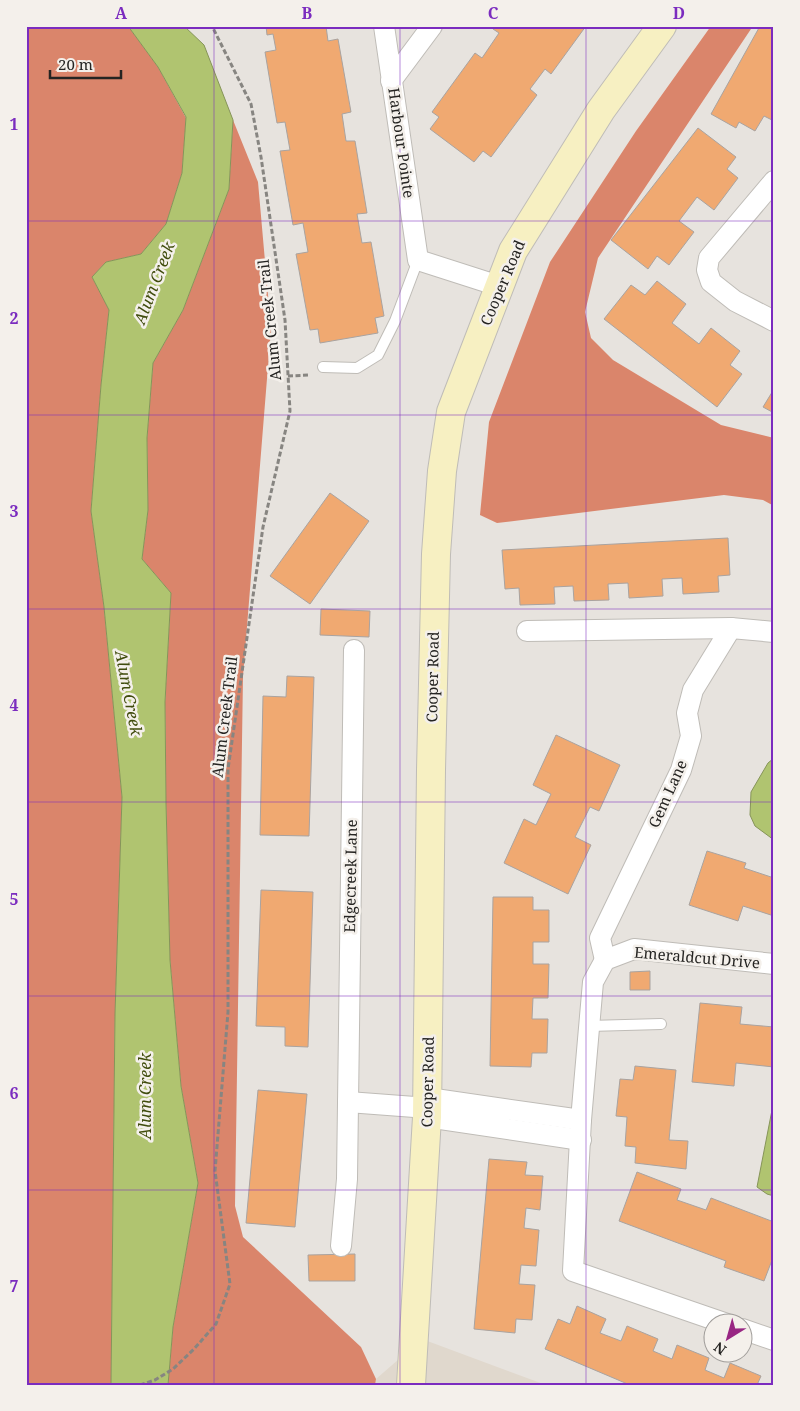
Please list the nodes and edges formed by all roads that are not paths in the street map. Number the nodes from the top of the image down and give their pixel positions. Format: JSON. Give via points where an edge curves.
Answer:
{"nodes":[{"id":1,"x":384,"y":26,"type":"edge"},
{"id":2,"x":432,"y":26,"type":"edge"},
{"id":3,"x":662,"y":26,"type":"edge"},
{"id":4,"x":392,"y":81,"type":"junction"},
{"id":5,"x":774,"y":181,"type":"edge"},
{"id":6,"x":418,"y":260,"type":"junction"},
{"id":7,"x":500,"y":286,"type":"junction"},
{"id":8,"x":774,"y":321,"type":"edge"},
{"id":9,"x":323,"y":367,"type":"dead end"},
{"id":10,"x":731,"y":628,"type":"junction"},
{"id":11,"x":526,"y":631,"type":"dead end"},
{"id":12,"x":774,"y":632,"type":"edge"},
{"id":13,"x":354,"y":650,"type":"dead end"},
{"id":14,"x":605,"y":960,"type":"junction"},
{"id":15,"x":774,"y":964,"type":"edge"},
{"id":16,"x":661,"y":1024,"type":"dead end"},
{"id":17,"x":590,"y":1026,"type":"junction"},
{"id":18,"x":348,"y":1102,"type":"junction"},
{"id":19,"x":428,"y":1108,"type":"junction"},
{"id":20,"x":581,"y":1120,"type":"junction"},
{"id":21,"x":581,"y":1140,"type":"junction"},
{"id":22,"x":341,"y":1246,"type":"dead end"},
{"id":23,"x":702,"y":1315,"type":"edge"},
{"id":24,"x":752,"y":1332,"type":"edge"},
{"id":25,"x":774,"y":1340,"type":"edge"},
{"id":26,"x":411,"y":1385,"type":"edge"}],
"edges":[{"from":1,"to":4,"type":"street","name":"Harbour Pointe"},
{"from":2,"to":4,"type":"street"},
{"from":3,"to":7,"type":"street","name":"Cooper Road","via":[[601,110],[513,251]]},
{"from":4,"to":6,"type":"street","name":"Harbour Pointe"},
{"from":5,"to":8,"type":"street","via":[[709,258],[707,270],[711,282],[735,301]]},
{"from":6,"to":7,"type":"street"},
{"from":6,"to":9,"type":"lane","name":"Harbour Pointe","via":[[378,355],[357,368]]},
{"from":7,"to":19,"type":"street","name":"Cooper Road","via":[[451,412],[442,471],[436,554],[431,770]]},
{"from":10,"to":11,"type":"street"},
{"from":10,"to":12,"type":"street"},
{"from":10,"to":14,"type":"street","name":"Gem Lane","via":[[693,690],[687,713],[691,736],[682,770],[600,938]]},
{"from":13,"to":18,"type":"street","name":"Edgecreek Lane"},
{"from":14,"to":15,"type":"street","name":"Emeraldcut Drive","via":[[634,949]]},
{"from":14,"to":17,"type":"street","via":[[593,982]]},
{"from":16,"to":17,"type":"lane"},
{"from":17,"to":20,"type":"street"},
{"from":18,"to":19,"type":"street"},
{"from":18,"to":22,"type":"street","name":"Edgecreek Lane","via":[[347,1179]]},
{"from":19,"to":20,"type":"street"},
{"from":19,"to":21,"type":"street"},
{"from":19,"to":26,"type":"street","name":"Cooper Road"},
{"from":20,"to":21,"type":"street"},
{"from":21,"to":23,"type":"street","via":[[573,1271]]},
{"from":24,"to":25,"type":"street"}]}
